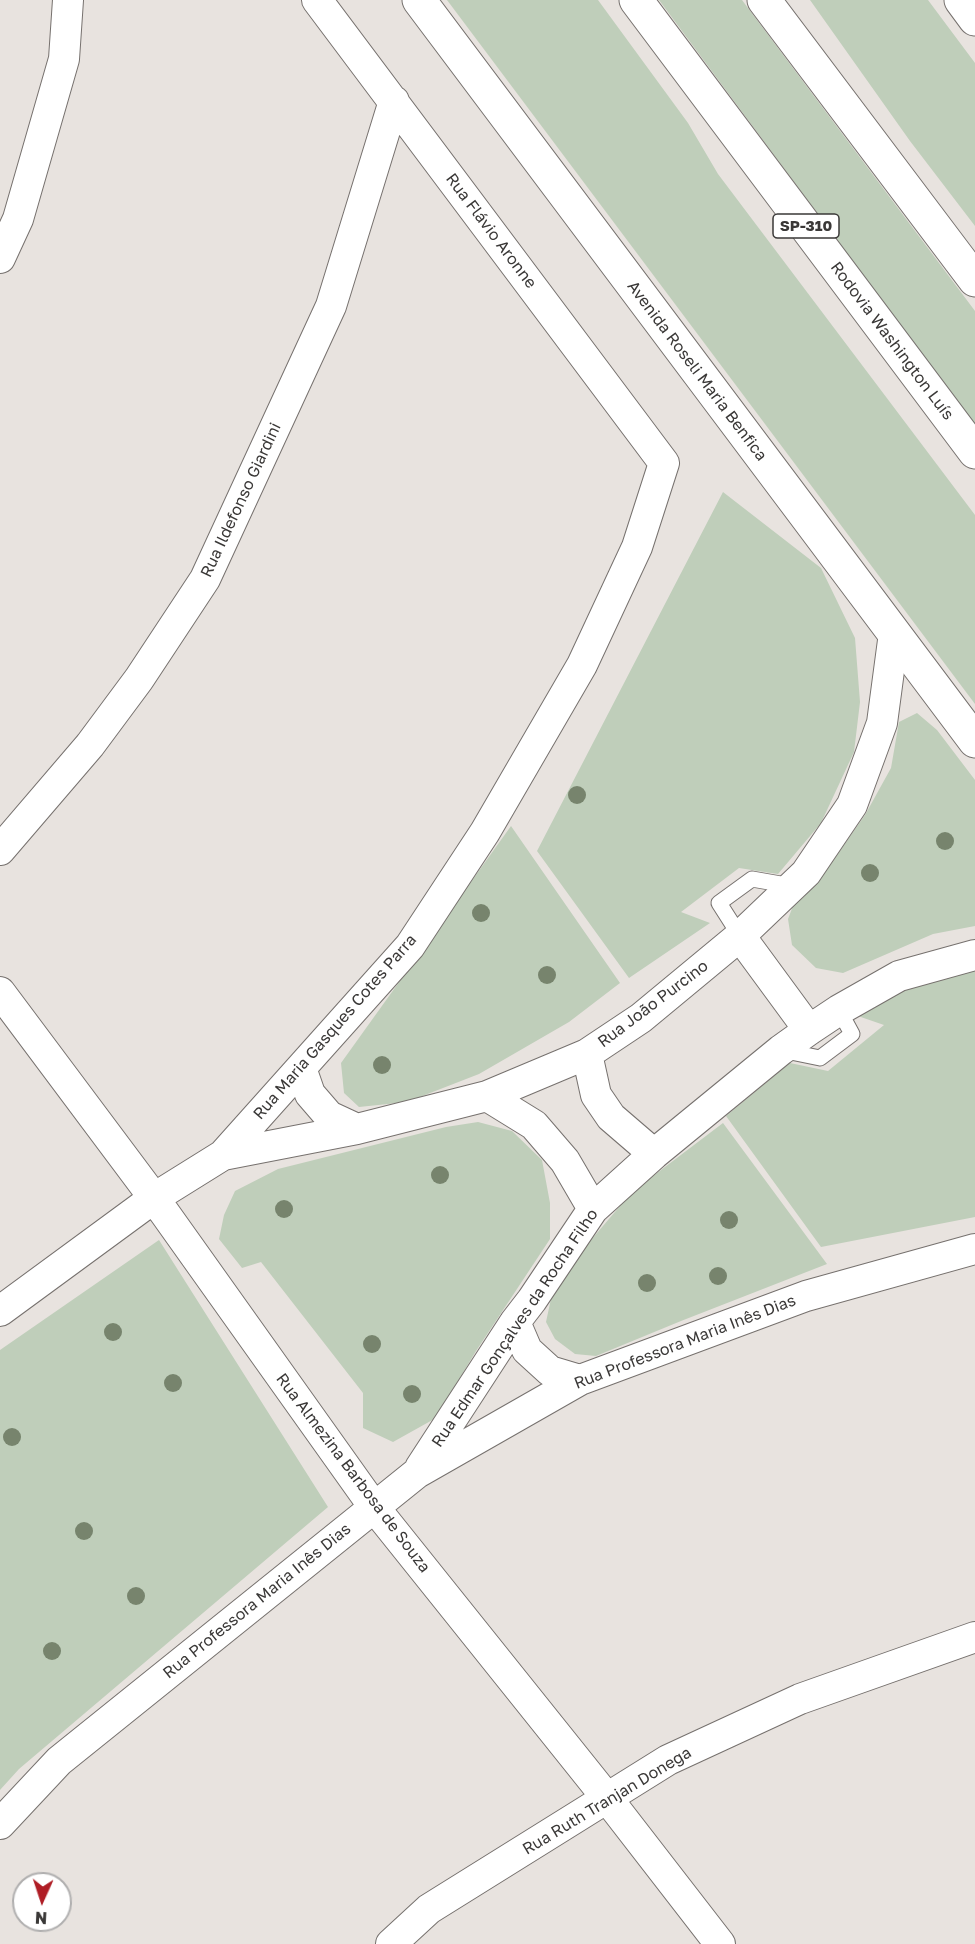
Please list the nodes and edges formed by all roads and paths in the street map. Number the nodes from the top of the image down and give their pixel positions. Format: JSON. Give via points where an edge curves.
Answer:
{"nodes":[{"id":1,"x":68,"y":0,"type":"edge"},
{"id":2,"x":317,"y":0,"type":"edge"},
{"id":3,"x":419,"y":0,"type":"edge"},
{"id":4,"x":636,"y":0,"type":"edge"},
{"id":5,"x":764,"y":0,"type":"edge"},
{"id":6,"x":961,"y":0,"type":"edge"},
{"id":7,"x":975,"y":19,"type":"edge"},
{"id":8,"x":394,"y":101,"type":"junction"},
{"id":9,"x":0,"y":258,"type":"edge"},
{"id":10,"x":975,"y":280,"type":"edge"},
{"id":11,"x":975,"y":452,"type":"edge"},
{"id":12,"x":664,"y":463,"type":"joint"},
{"id":13,"x":894,"y":633,"type":"junction"},
{"id":14,"x":975,"y":741,"type":"edge"},
{"id":15,"x":0,"y":850,"type":"edge"},
{"id":16,"x":740,"y":936,"type":"junction"},
{"id":17,"x":975,"y":954,"type":"edge"},
{"id":18,"x":0,"y":992,"type":"edge"},
{"id":19,"x":839,"y":1010,"type":"junction"},
{"id":20,"x":809,"y":1030,"type":"junction"},
{"id":21,"x":781,"y":1050,"type":"junction"},
{"id":22,"x":587,"y":1054,"type":"junction"},
{"id":23,"x":301,"y":1068,"type":"junction"},
{"id":24,"x":487,"y":1096,"type":"junction"},
{"id":25,"x":357,"y":1129,"type":"junction"},
{"id":26,"x":654,"y":1154,"type":"junction"},
{"id":27,"x":223,"y":1155,"type":"junction"},
{"id":28,"x":154,"y":1198,"type":"junction"},
{"id":29,"x":593,"y":1209,"type":"junction"},
{"id":30,"x":975,"y":1249,"type":"edge"},
{"id":31,"x":0,"y":1311,"type":"edge"},
{"id":32,"x":515,"y":1322,"type":"junction"},
{"id":33,"x":580,"y":1380,"type":"junction"},
{"id":34,"x":417,"y":1473,"type":"junction"},
{"id":35,"x":374,"y":1507,"type":"junction"},
{"id":36,"x":975,"y":1637,"type":"edge"},
{"id":37,"x":607,"y":1798,"type":"junction"},
{"id":38,"x":0,"y":1824,"type":"edge"},
{"id":39,"x":390,"y":1944,"type":"edge"},
{"id":40,"x":720,"y":1944,"type":"edge"}],
"edges":[{"from":1,"to":9,"type":"street","via":[[64,59],[18,219]]},
{"from":2,"to":8,"type":"street","name":"Rua Flávio Aronne"},
{"from":3,"to":13,"type":"main road","name":"Avenida Roseli Maria Benfica"},
{"from":4,"to":11,"type":"main road","name":"Rodovia Washington Luís","number":"SP-310"},
{"from":5,"to":10,"type":"main road"},
{"from":6,"to":7,"type":"main road"},
{"from":8,"to":12,"type":"street","name":"Rua Flávio Aronne"},
{"from":8,"to":15,"type":"street","name":"Rua Ildefonso Giardini","via":[[331,306],[205,579],[118,707]]},
{"from":12,"to":23,"type":"street","name":"Rua Maria Gasques Cotes Parra","via":[[636,547],[582,665],[484,832],[410,946]]},
{"from":13,"to":14,"type":"main road","name":"Avenida Roseli Maria Benfica"},
{"from":13,"to":16,"type":"street","name":"Rua João Purcino","via":[[882,723],[852,805],[806,873]]},
{"from":16,"to":20,"type":"street"},
{"from":16,"to":22,"type":"street","name":"Rua João Purcino","via":[[641,1018]]},
{"from":17,"to":19,"type":"street","name":"Rua Edmar Gonçalves da Rocha Filho","via":[[899,976]]},
{"from":18,"to":28,"type":"street","name":"Rua Almezina Barbosa de Souza"},
{"from":19,"to":20,"type":"street","name":"Rua Edmar Gonçalves da Rocha Filho"},
{"from":19,"to":21,"type":"lane","via":[[852,1034],[820,1058]]},
{"from":20,"to":21,"type":"street","name":"Rua Edmar Gonçalves da Rocha Filho"},
{"from":21,"to":26,"type":"street","name":"Rua Edmar Gonçalves da Rocha Filho"},
{"from":22,"to":24,"type":"street","name":"Rua João Purcino"},
{"from":22,"to":26,"type":"street","via":[[596,1095],[611,1117]]},
{"from":23,"to":25,"type":"street","via":[[310,1095],[329,1116]]},
{"from":23,"to":27,"type":"street","name":"Rua Maria Gasques Cotes Parra"},
{"from":24,"to":25,"type":"street","name":"Rua João Purcino"},
{"from":24,"to":29,"type":"street","via":[[534,1125],[565,1161]]},
{"from":25,"to":27,"type":"street","name":"Rua João Purcino"},
{"from":26,"to":29,"type":"street","name":"Rua Edmar Gonçalves da Rocha Filho"},
{"from":27,"to":28,"type":"street","name":"Rua Maria Gasques Cotes Parra"},
{"from":28,"to":31,"type":"street","name":"Rua Maria Gasques Cotes Parra"},
{"from":28,"to":35,"type":"street","name":"Rua Almezina Barbosa de Souza"},
{"from":29,"to":32,"type":"street","name":"Rua Edmar Gonçalves da Rocha Filho"},
{"from":30,"to":33,"type":"street","name":"Rua Professora Maria Inês Dias","via":[[806,1296]]},
{"from":32,"to":33,"type":"street","via":[[527,1350],[550,1371]]},
{"from":32,"to":34,"type":"street","name":"Rua Edmar Gonçalves da Rocha Filho"},
{"from":33,"to":34,"type":"street","name":"Rua Professora Maria Inês Dias"},
{"from":34,"to":35,"type":"street","name":"Rua Professora Maria Inês Dias"},
{"from":35,"to":37,"type":"street","name":"Rua Almezina Barbosa de Souza"},
{"from":35,"to":38,"type":"street","name":"Rua Professora Maria Inês Dias","via":[[59,1761]]},
{"from":36,"to":37,"type":"street","name":"Rua Ruth Tranjan Donega","via":[[800,1699],[668,1760]]},
{"from":37,"to":39,"type":"street","name":"Rua Ruth Tranjan Donega","via":[[429,1909]]},
{"from":37,"to":40,"type":"street","name":"Rua Almezina Barbosa de Souza"}]}
